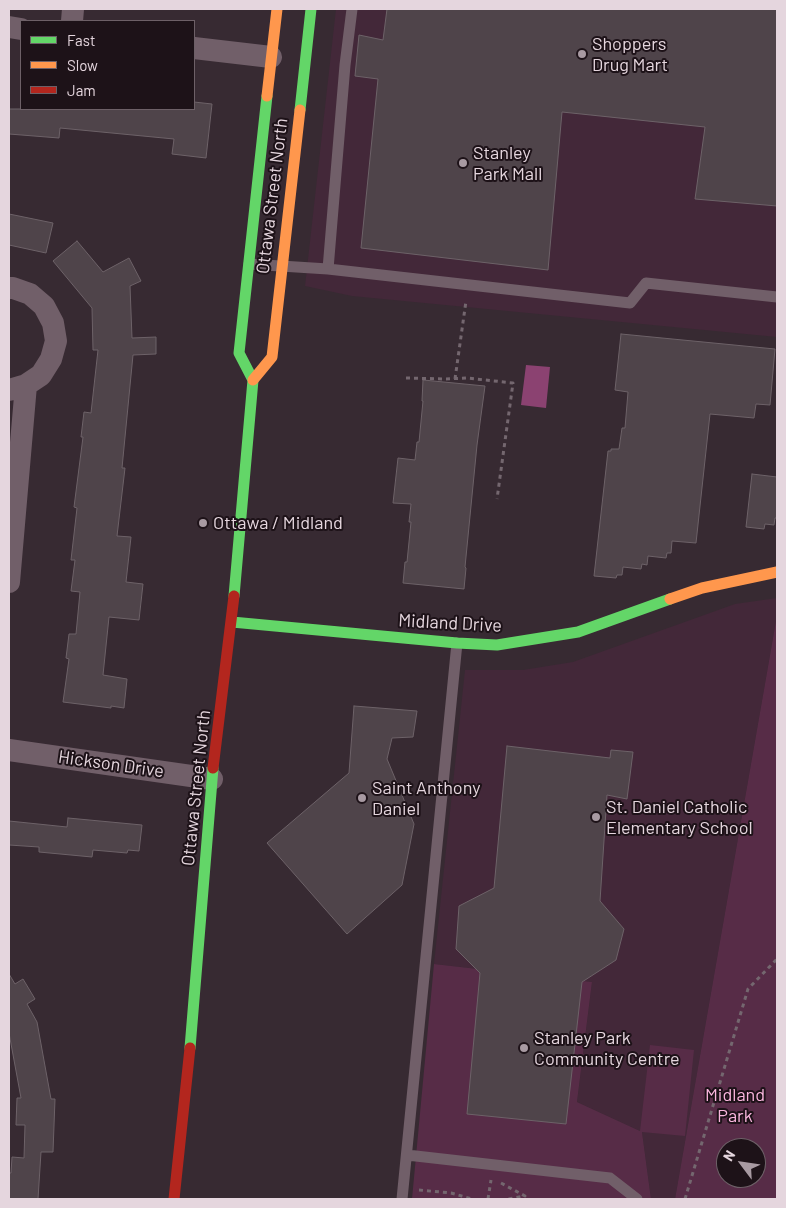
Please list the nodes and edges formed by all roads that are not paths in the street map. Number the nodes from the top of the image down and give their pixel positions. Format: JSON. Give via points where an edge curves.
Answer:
{"nodes":[{"id":1,"x":277,"y":9,"type":"edge"},
{"id":2,"x":311,"y":9,"type":"edge"},
{"id":3,"x":352,"y":9,"type":"edge"},
{"id":4,"x":195,"y":48,"type":"edge"},
{"id":5,"x":270,"y":58,"type":"junction"},
{"id":6,"x":248,"y":264,"type":"junction"},
{"id":7,"x":282,"y":266,"type":"junction"},
{"id":8,"x":328,"y":269,"type":"junction"},
{"id":9,"x":9,"y":288,"type":"edge"},
{"id":10,"x":777,"y":296,"type":"edge"},
{"id":11,"x":253,"y":380,"type":"junction"},
{"id":12,"x":17,"y":387,"type":"edge"},
{"id":13,"x":777,"y":572,"type":"edge"},
{"id":14,"x":9,"y":582,"type":"edge"},
{"id":15,"x":232,"y":622,"type":"junction"},
{"id":16,"x":457,"y":643,"type":"junction"},
{"id":17,"x":9,"y":750,"type":"edge"},
{"id":18,"x":212,"y":778,"type":"junction"},
{"id":19,"x":407,"y":1156,"type":"junction"},
{"id":20,"x":402,"y":1194,"type":"edge"},
{"id":21,"x":174,"y":1199,"type":"edge"},
{"id":22,"x":637,"y":1199,"type":"edge"}],
"edges":[{"from":1,"to":5,"type":"main road","name":"Ottawa Street North"},
{"from":2,"to":7,"type":"main road","name":"Ottawa Street North"},
{"from":3,"to":8,"type":"lane"},
{"from":4,"to":5,"type":"street"},
{"from":5,"to":6,"type":"main road","name":"Ottawa Street North"},
{"from":6,"to":7,"type":"lane"},
{"from":6,"to":11,"type":"main road","name":"Ottawa Street North","via":[[239,353]]},
{"from":7,"to":8,"type":"lane"},
{"from":7,"to":11,"type":"main road","name":"Ottawa Street North","via":[[272,357]]},
{"from":8,"to":10,"type":"lane","via":[[630,303],[646,283]]},
{"from":9,"to":12,"type":"street","via":[[30,294],[44,306],[53,323],[56,341],[51,359],[41,374]]},
{"from":11,"to":15,"type":"main road","name":"Ottawa Street North"},
{"from":12,"to":14,"type":"street"},
{"from":13,"to":16,"type":"main road","name":"Midland Drive","via":[[702,588],[578,632],[497,645]]},
{"from":15,"to":16,"type":"main road","name":"Midland Drive"},
{"from":15,"to":18,"type":"main road","name":"Ottawa Street North"},
{"from":16,"to":19,"type":"lane"},
{"from":17,"to":18,"type":"street","name":"Hickson Drive"},
{"from":18,"to":21,"type":"main road","name":"Ottawa Street North","via":[[188,1075]]},
{"from":19,"to":20,"type":"lane"},
{"from":19,"to":22,"type":"lane","via":[[610,1178]]}]}
